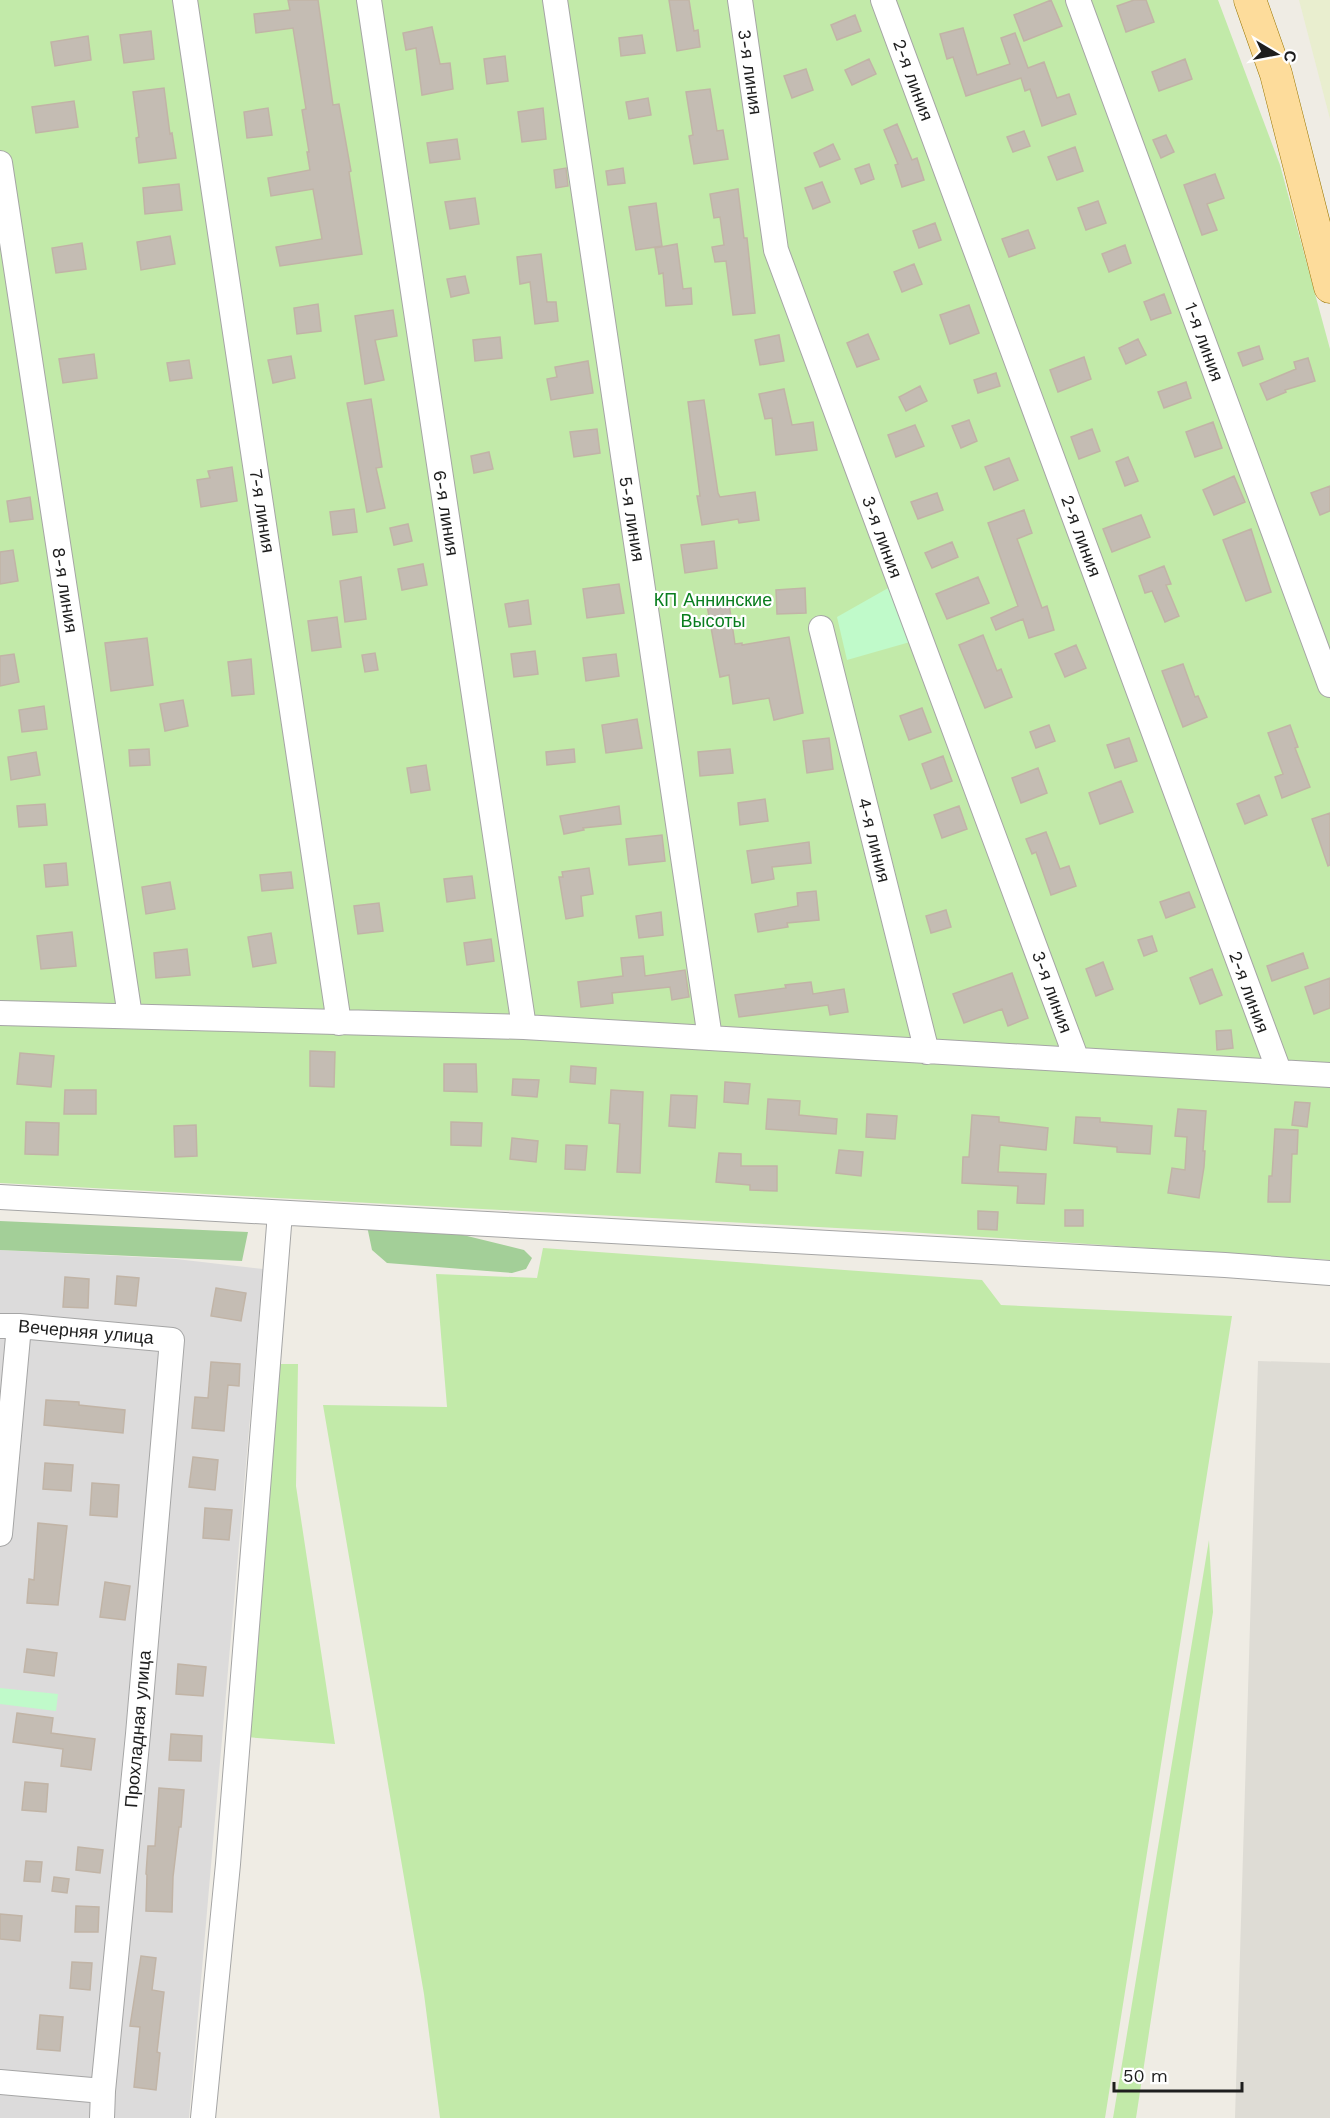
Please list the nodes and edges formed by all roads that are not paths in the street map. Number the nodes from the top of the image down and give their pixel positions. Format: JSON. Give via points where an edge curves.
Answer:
{"nodes":[{"id":1,"x":185,"y":0,"type":"edge"},
{"id":2,"x":369,"y":0,"type":"edge"},
{"id":3,"x":555,"y":0,"type":"edge"},
{"id":4,"x":740,"y":0,"type":"edge"},
{"id":5,"x":883,"y":0,"type":"edge"},
{"id":6,"x":1078,"y":0,"type":"edge"},
{"id":7,"x":1250,"y":0,"type":"edge"},
{"id":8,"x":0,"y":163,"type":"edge"},
{"id":9,"x":1330,"y":287,"type":"edge"},
{"id":10,"x":821,"y":628,"type":"dead end"},
{"id":11,"x":1330,"y":685,"type":"edge"},
{"id":12,"x":0,"y":1013,"type":"edge"},
{"id":13,"x":130,"y":1016,"type":"junction"},
{"id":14,"x":339,"y":1023,"type":"junction"},
{"id":15,"x":524,"y":1027,"type":"junction"},
{"id":16,"x":710,"y":1038,"type":"junction"},
{"id":17,"x":927,"y":1052,"type":"junction"},
{"id":18,"x":1077,"y":1060,"type":"junction"},
{"id":19,"x":1279,"y":1071,"type":"junction"},
{"id":20,"x":1330,"y":1075,"type":"edge"},
{"id":21,"x":0,"y":1197,"type":"edge"},
{"id":22,"x":280,"y":1213,"type":"junction"},
{"id":23,"x":1330,"y":1273,"type":"edge"},
{"id":24,"x":10,"y":1326,"type":"edge"},
{"id":25,"x":172,"y":1340,"type":"joint"},
{"id":26,"x":0,"y":1534,"type":"edge"},
{"id":27,"x":0,"y":2082,"type":"edge"},
{"id":28,"x":103,"y":2091,"type":"junction"},
{"id":29,"x":102,"y":2118,"type":"edge"},
{"id":30,"x":203,"y":2118,"type":"edge"}],
"edges":[{"from":1,"to":14,"type":"street","name":"7-я линия"},
{"from":2,"to":15,"type":"street","name":"6-я линия"},
{"from":3,"to":16,"type":"street","name":"5-я линия"},
{"from":4,"to":18,"type":"street","name":"3-я линия","via":[[776,250]]},
{"from":5,"to":19,"type":"street","name":"2-я линия"},
{"from":6,"to":11,"type":"street","name":"1-я линия"},
{"from":7,"to":9,"type":"main road","via":[[1276,74]]},
{"from":8,"to":13,"type":"street","name":"8-я линия"},
{"from":10,"to":17,"type":"street","name":"4-я линия"},
{"from":12,"to":13,"type":"street"},
{"from":13,"to":14,"type":"street"},
{"from":14,"to":15,"type":"street"},
{"from":15,"to":16,"type":"street"},
{"from":16,"to":17,"type":"street"},
{"from":17,"to":18,"type":"street"},
{"from":18,"to":19,"type":"street"},
{"from":19,"to":20,"type":"street"},
{"from":21,"to":22,"type":"street"},
{"from":22,"to":23,"type":"street"},
{"from":22,"to":30,"type":"street","via":[[228,1864]]},
{"from":24,"to":25,"type":"street","name":"Вечерняя улица"},
{"from":24,"to":26,"type":"street"},
{"from":25,"to":28,"type":"street","name":"Прохладная улица"},
{"from":27,"to":28,"type":"street"},
{"from":28,"to":29,"type":"street","name":"Прохладная улица"}]}
